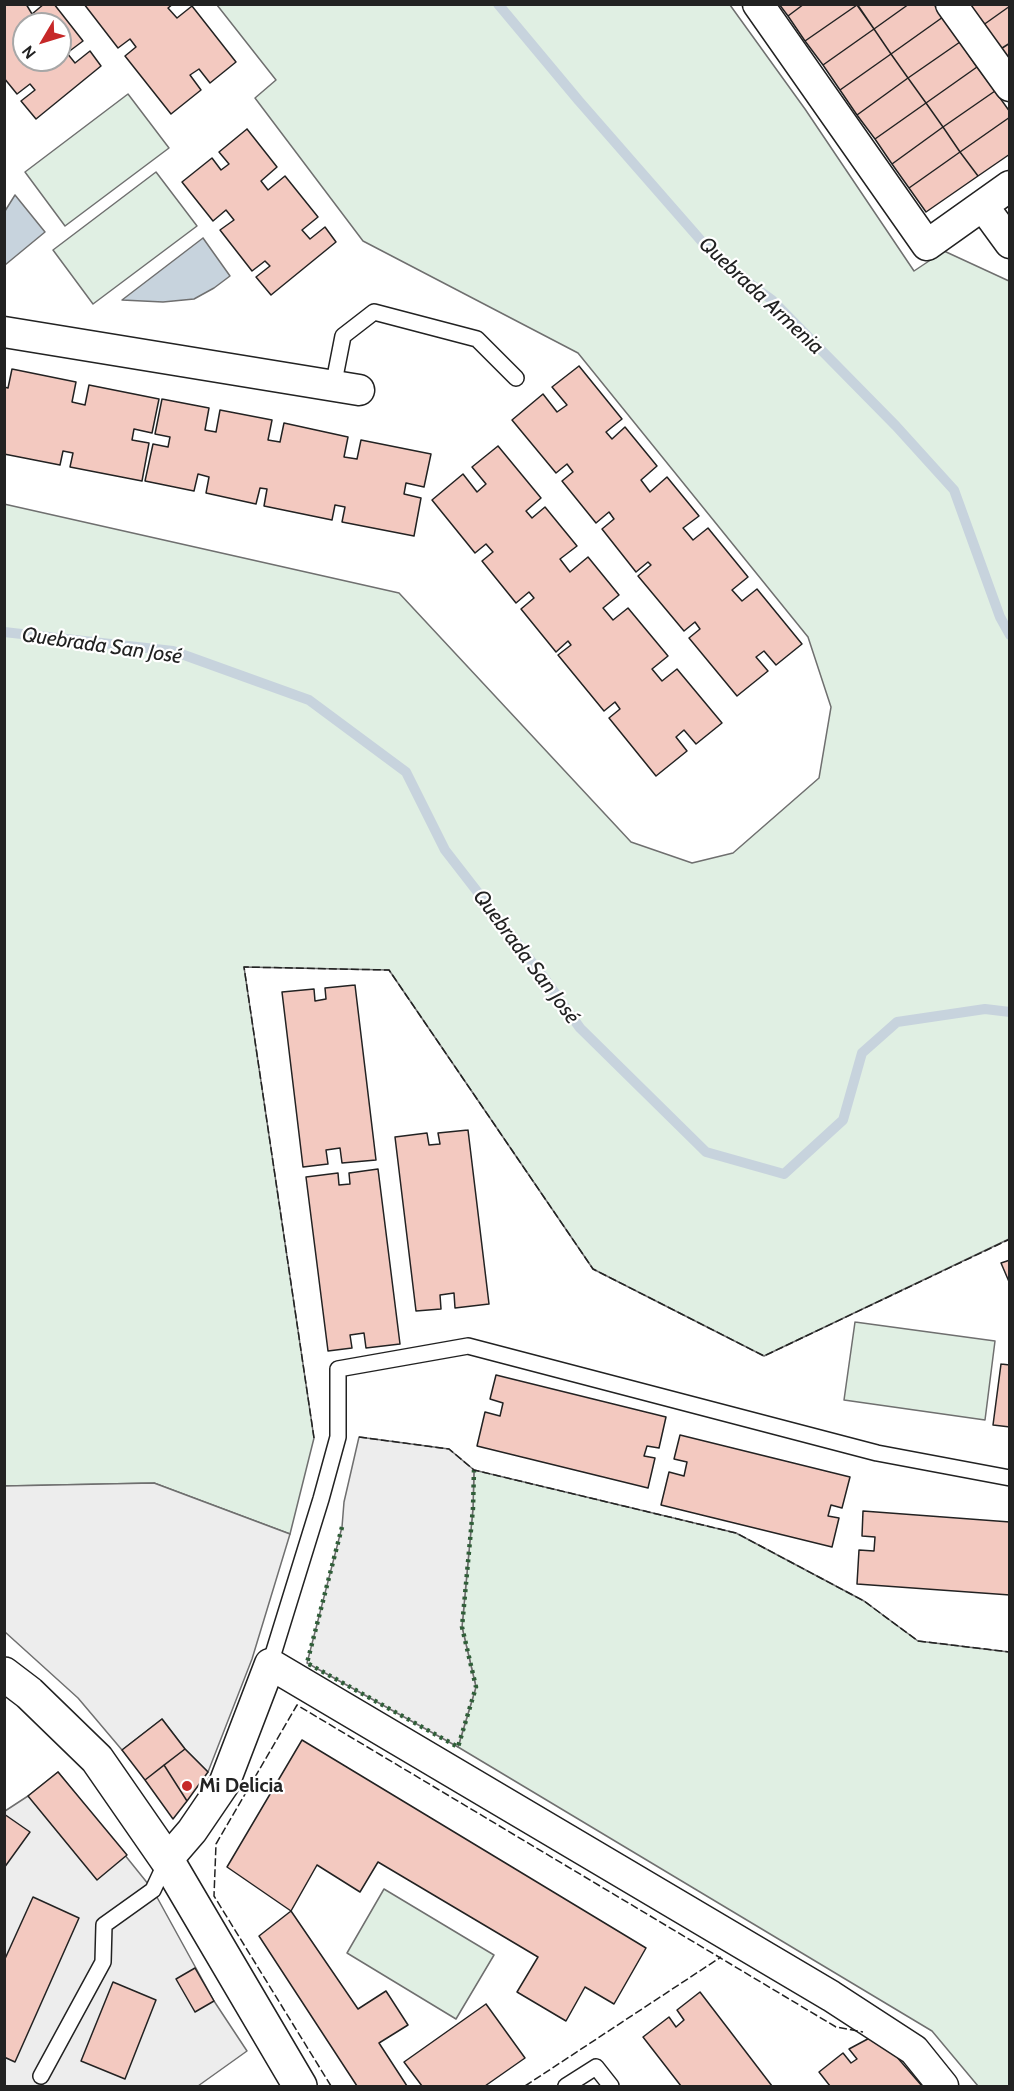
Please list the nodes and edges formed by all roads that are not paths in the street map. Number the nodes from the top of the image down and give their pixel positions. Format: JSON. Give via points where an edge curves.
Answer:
{"nodes":[{"id":1,"x":758,"y":4,"type":"edge"},
{"id":2,"x":951,"y":4,"type":"edge"},
{"id":3,"x":1010,"y":86,"type":"edge"},
{"id":4,"x":1010,"y":186,"type":"edge"},
{"id":5,"x":983,"y":206,"type":"junction"},
{"id":6,"x":1010,"y":243,"type":"edge"},
{"id":7,"x":4,"y":332,"type":"edge"},
{"id":8,"x":516,"y":378,"type":"dead end"},
{"id":9,"x":346,"y":388,"type":"joint"},
{"id":10,"x":1010,"y":1478,"type":"edge"},
{"id":11,"x":270,"y":1664,"type":"junction"},
{"id":12,"x":4,"y":1674,"type":"edge"},
{"id":13,"x":167,"y":1860,"type":"junction"},
{"id":14,"x":41,"y":2076,"type":"dead end"},
{"id":15,"x":300,"y":2086,"type":"edge"},
{"id":16,"x":566,"y":2086,"type":"edge"},
{"id":17,"x":612,"y":2086,"type":"edge"},
{"id":18,"x":943,"y":2086,"type":"edge"}],
"edges":[{"from":1,"to":5,"type":"street","via":[[927,245]]},
{"from":2,"to":3,"type":"street"},
{"from":4,"to":5,"type":"street"},
{"from":5,"to":6,"type":"street"},
{"from":7,"to":9,"type":"street"},
{"from":8,"to":9,"type":"lane","via":[[477,339],[374,312],[343,336]]},
{"from":10,"to":11,"type":"lane","via":[[877,1453],[468,1346],[338,1369],[338,1437]]},
{"from":11,"to":13,"type":"street","via":[[224,1784]]},
{"from":11,"to":18,"type":"street","via":[[831,1996],[914,2050]]},
{"from":12,"to":13,"type":"street","via":[[97,1759]]},
{"from":13,"to":14,"type":"lane","via":[[153,1890],[104,1925],[103,1962]]},
{"from":13,"to":15,"type":"street"},
{"from":16,"to":17,"type":"lane","via":[[596,2067]]}]}
